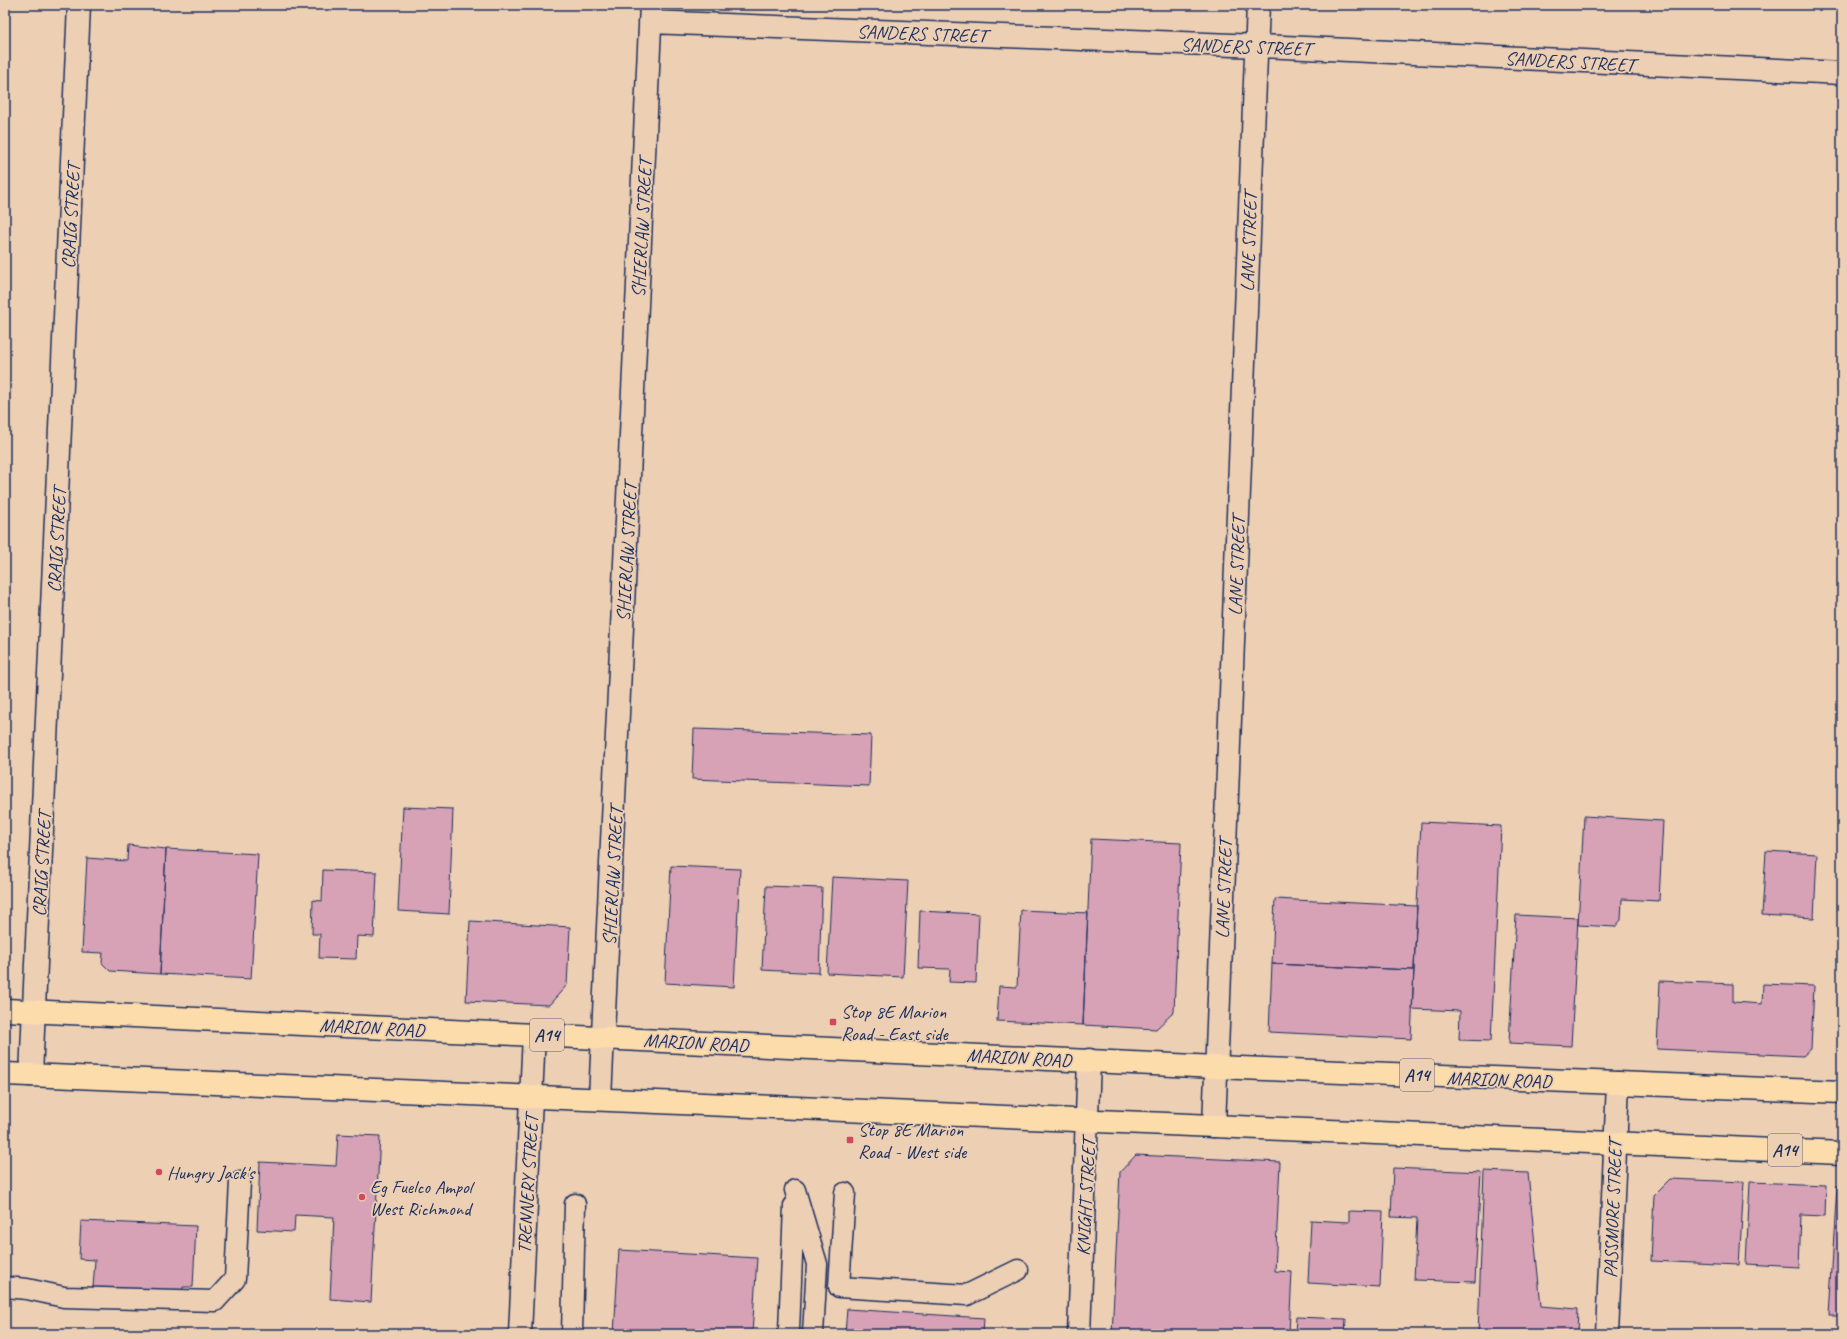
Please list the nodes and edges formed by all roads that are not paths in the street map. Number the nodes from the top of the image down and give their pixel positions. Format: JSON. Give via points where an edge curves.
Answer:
{"nodes":[{"id":1,"x":79,"y":5,"type":"edge"},
{"id":2,"x":1258,"y":5,"type":"edge"},
{"id":3,"x":651,"y":13,"type":"edge"},
{"id":4,"x":1256,"y":46,"type":"junction"},
{"id":5,"x":1842,"y":73,"type":"edge"},
{"id":6,"x":5,"y":1010,"type":"edge"},
{"id":7,"x":34,"y":1011,"type":"junction"},
{"id":8,"x":534,"y":1034,"type":"junction"},
{"id":9,"x":604,"y":1038,"type":"junction"},
{"id":10,"x":1089,"y":1060,"type":"junction"},
{"id":11,"x":1216,"y":1067,"type":"junction"},
{"id":12,"x":5,"y":1074,"type":"edge"},
{"id":13,"x":31,"y":1075,"type":"junction"},
{"id":14,"x":1618,"y":1083,"type":"junction"},
{"id":15,"x":1842,"y":1092,"type":"edge"},
{"id":16,"x":530,"y":1096,"type":"junction"},
{"id":17,"x":600,"y":1099,"type":"junction"},
{"id":18,"x":1088,"y":1119,"type":"junction"},
{"id":19,"x":1214,"y":1126,"type":"junction"},
{"id":20,"x":1615,"y":1143,"type":"junction"},
{"id":21,"x":1842,"y":1153,"type":"edge"},
{"id":22,"x":240,"y":1182,"type":"dead end"},
{"id":23,"x":845,"y":1193,"type":"dead end"},
{"id":24,"x":575,"y":1204,"type":"dead end"},
{"id":25,"x":1018,"y":1270,"type":"dead end"},
{"id":26,"x":5,"y":1288,"type":"edge"},
{"id":27,"x":520,"y":1334,"type":"edge"},
{"id":28,"x":572,"y":1334,"type":"edge"},
{"id":29,"x":787,"y":1334,"type":"edge"},
{"id":30,"x":813,"y":1334,"type":"edge"},
{"id":31,"x":1079,"y":1334,"type":"edge"},
{"id":32,"x":1607,"y":1334,"type":"edge"}],
"edges":[{"from":1,"to":7,"type":"street","name":"CRAIG STREET"},
{"from":2,"to":4,"type":"street","name":"LANE STREET"},
{"from":3,"to":4,"type":"street","name":"SANDERS STREET"},
{"from":3,"to":9,"type":"street","name":"SHIERLAW STREET"},
{"from":4,"to":5,"type":"street","name":"SANDERS STREET"},
{"from":4,"to":11,"type":"street","name":"LANE STREET"},
{"from":6,"to":7,"type":"main road","name":"MARION ROAD","number":"A14"},
{"from":7,"to":8,"type":"main road","name":"MARION ROAD","number":"A14"},
{"from":7,"to":13,"type":"street","name":"CRAIG STREET"},
{"from":8,"to":9,"type":"main road","name":"MARION ROAD","number":"A14"},
{"from":8,"to":16,"type":"street","name":"TRENNERY STREET"},
{"from":9,"to":10,"type":"main road","name":"MARION ROAD","number":"A14"},
{"from":9,"to":17,"type":"street","name":"SHIERLAW STREET"},
{"from":10,"to":11,"type":"main road","name":"MARION ROAD","number":"A14"},
{"from":10,"to":18,"type":"street","name":"KNIGHT STREET"},
{"from":11,"to":14,"type":"main road","name":"MARION ROAD","number":"A14"},
{"from":11,"to":19,"type":"street","name":"LANE STREET"},
{"from":12,"to":13,"type":"main road","number":"A14"},
{"from":13,"to":16,"type":"main road","number":"A14"},
{"from":14,"to":15,"type":"main road","name":"MARION ROAD","number":"A14"},
{"from":14,"to":20,"type":"street","name":"PASSMORE STREET"},
{"from":16,"to":17,"type":"main road","number":"A14"},
{"from":16,"to":27,"type":"street","name":"TRENNERY STREET"},
{"from":17,"to":18,"type":"main road","number":"A14"},
{"from":18,"to":19,"type":"main road","number":"A14"},
{"from":18,"to":31,"type":"street","name":"KNIGHT STREET"},
{"from":19,"to":20,"type":"main road","number":"A14"},
{"from":20,"to":21,"type":"main road","number":"A14"},
{"from":20,"to":32,"type":"street","name":"PASSMORE STREET"},
{"from":22,"to":26,"type":"lane","via":[[235,1279],[215,1301],[64,1297],[27,1288]]},
{"from":23,"to":25,"type":"lane","via":[[839,1287],[967,1295]]},
{"from":24,"to":28,"type":"lane"},
{"from":29,"to":30,"type":"lane","via":[[795,1190],[817,1264]]}]}
